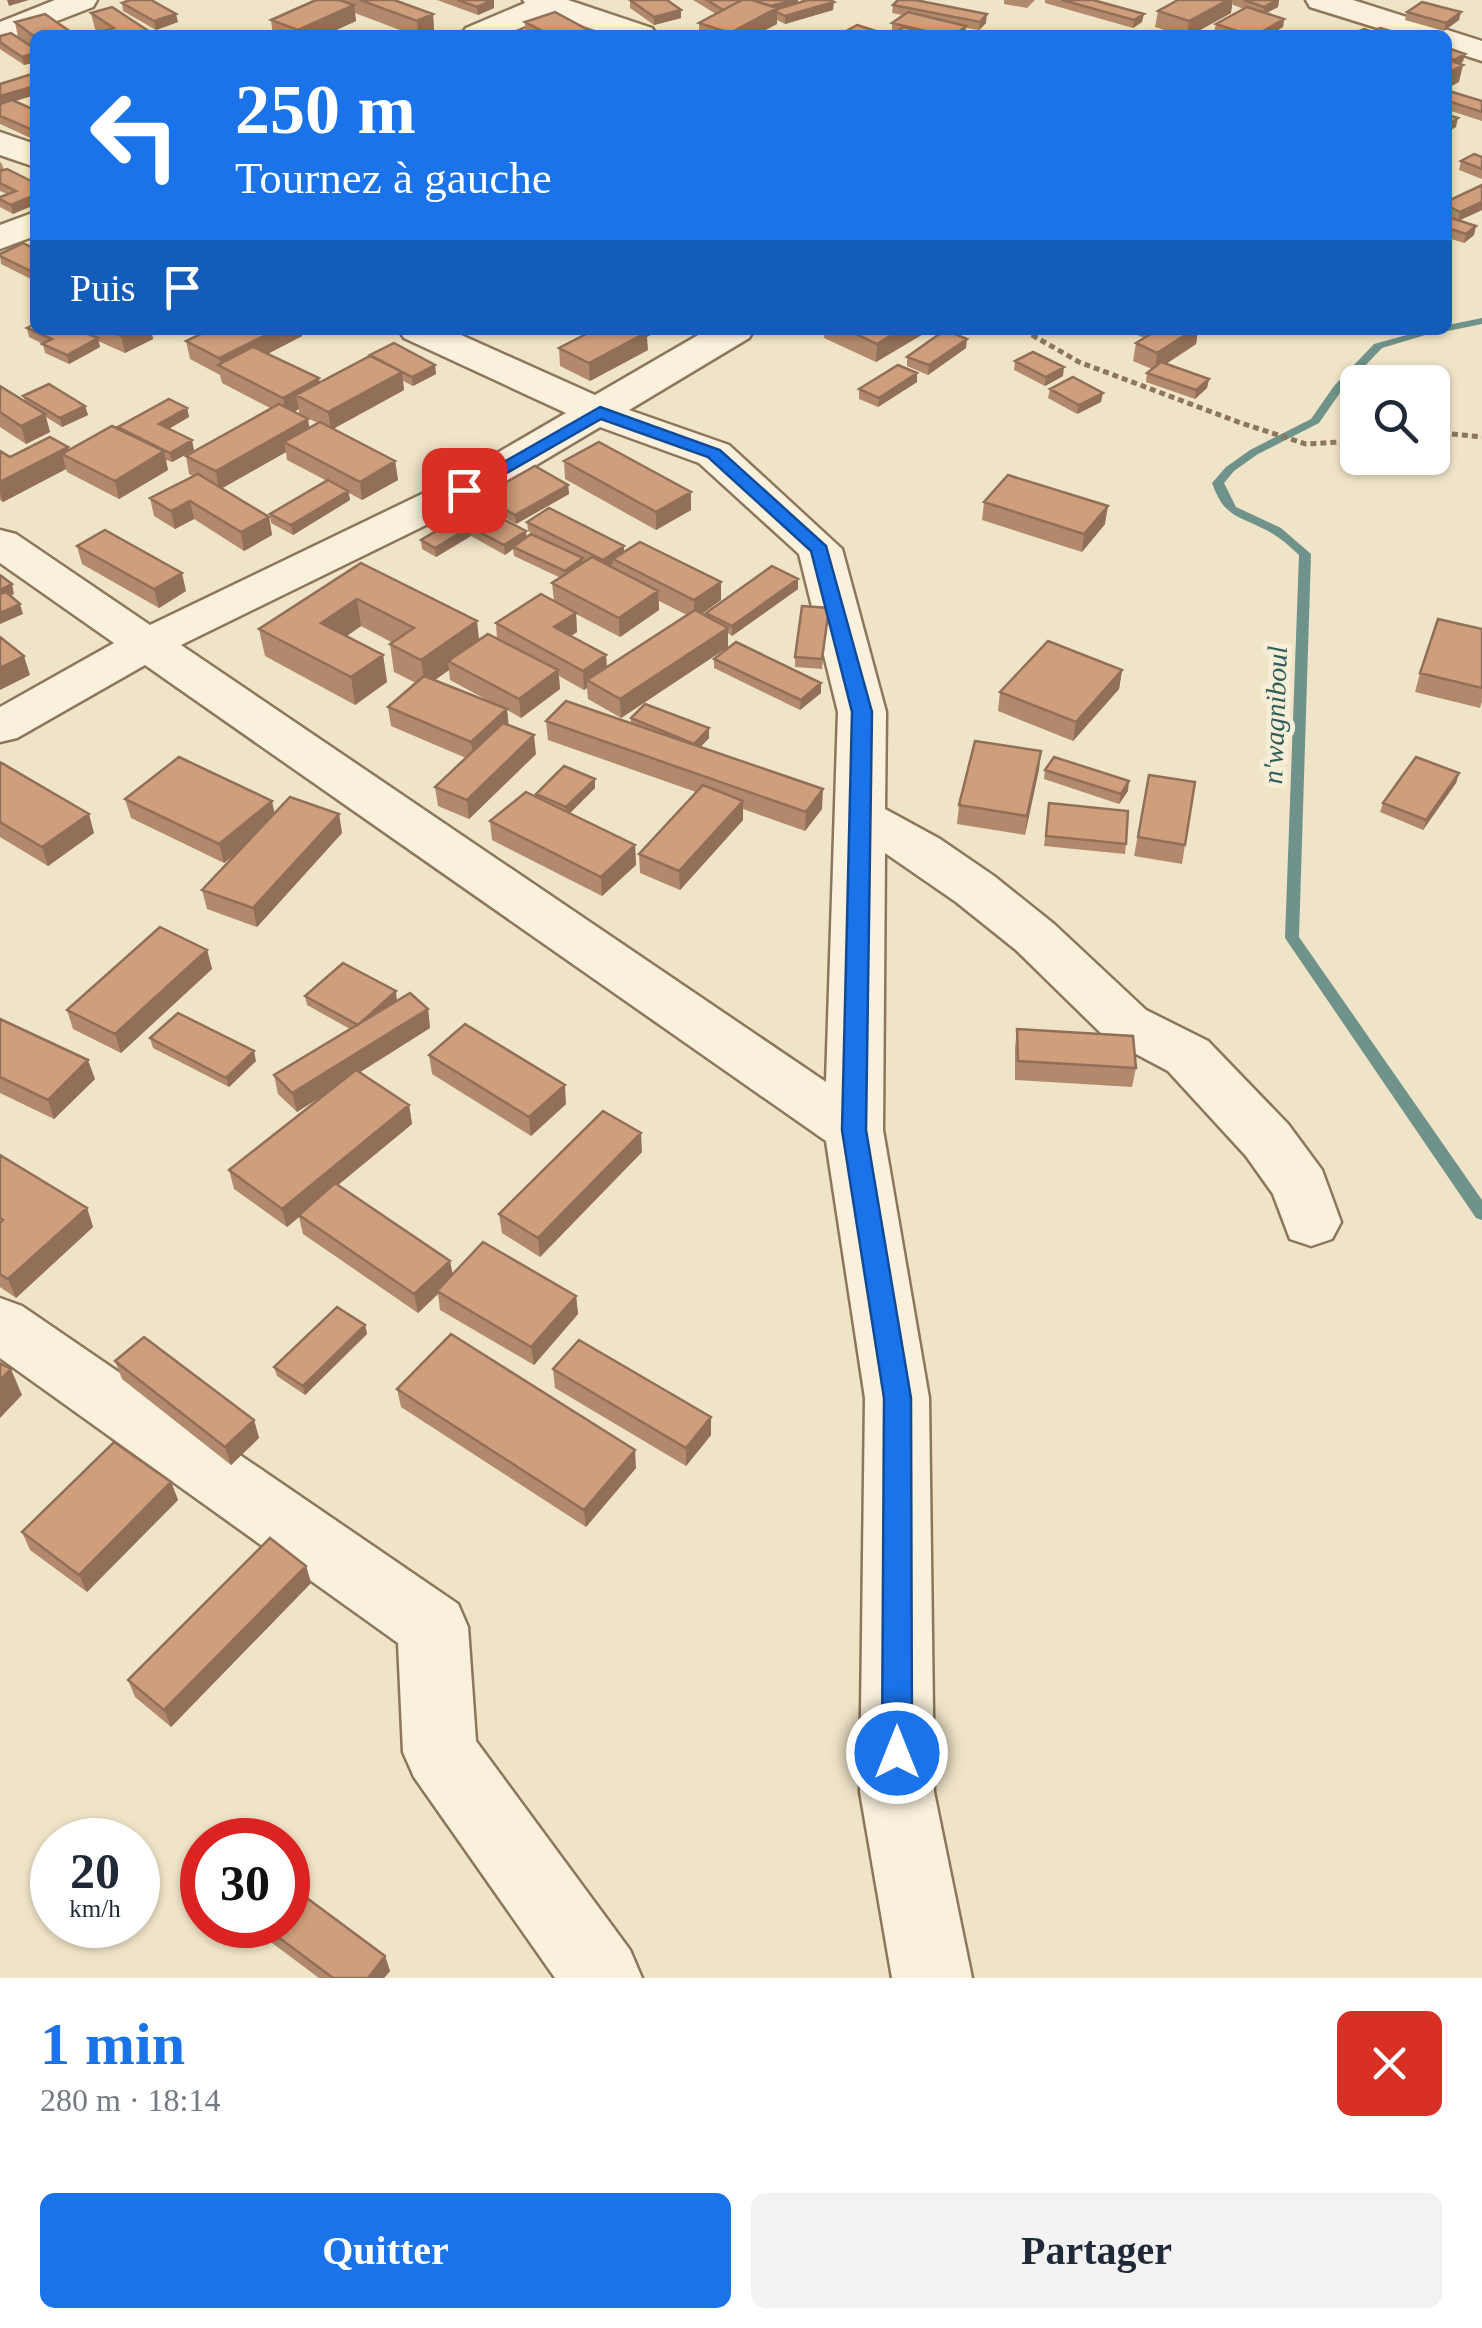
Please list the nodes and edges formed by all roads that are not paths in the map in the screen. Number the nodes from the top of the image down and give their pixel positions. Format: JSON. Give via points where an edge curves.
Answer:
{"nodes":[{"id":1,"x":82,"y":0,"type":"edge"},
{"id":2,"x":560,"y":3,"type":"edge"},
{"id":3,"x":1363,"y":5,"type":"edge"},
{"id":4,"x":1320,"y":13,"type":"edge"},
{"id":5,"x":490,"y":30,"type":"edge"},
{"id":6,"x":628,"y":30,"type":"edge"},
{"id":7,"x":1420,"y":30,"type":"edge"},
{"id":8,"x":0,"y":33,"type":"edge"},
{"id":9,"x":1452,"y":41,"type":"edge"},
{"id":10,"x":1482,"y":51,"type":"edge"},
{"id":11,"x":0,"y":142,"type":"edge"},
{"id":12,"x":30,"y":155,"type":"edge"},
{"id":13,"x":30,"y":225,"type":"edge"},
{"id":14,"x":0,"y":238,"type":"edge"},
{"id":15,"x":429,"y":335,"type":"edge"},
{"id":16,"x":727,"y":335,"type":"edge"},
{"id":17,"x":600,"y":412,"type":"junction"},
{"id":18,"x":0,"y":543,"type":"edge"},
{"id":19,"x":147,"y":644,"type":"junction"},
{"id":20,"x":0,"y":727,"type":"edge"},
{"id":21,"x":860,"y":818,"type":"junction"},
{"id":22,"x":854,"y":1130,"type":"junction"},
{"id":23,"x":1311,"y":1222,"type":"dead end"},
{"id":24,"x":0,"y":1324,"type":"edge"},
{"id":25,"x":602,"y":1978,"type":"edge"},
{"id":26,"x":932,"y":1978,"type":"edge"}],
"edges":[{"from":1,"to":8,"type":"street"},
{"from":2,"to":5,"type":"street"},
{"from":2,"to":6,"type":"street"},
{"from":3,"to":4,"type":"street"},
{"from":3,"to":7,"type":"street"},
{"from":9,"to":10,"type":"street"},
{"from":11,"to":12,"type":"street"},
{"from":13,"to":14,"type":"street"},
{"from":15,"to":17,"type":"street"},
{"from":16,"to":17,"type":"street"},
{"from":17,"to":19,"type":"street","via":[[464,490]]},
{"from":17,"to":21,"type":"street","via":[[714,454],[820,550],[862,712]]},
{"from":18,"to":19,"type":"street"},
{"from":19,"to":20,"type":"street"},
{"from":19,"to":22,"type":"street"},
{"from":21,"to":22,"type":"street"},
{"from":21,"to":23,"type":"street","via":[[976,889],[1126,1024],[1188,1056],[1267,1140],[1301,1187]]},
{"from":22,"to":26,"type":"street","via":[[898,1398],[897,1792]]},
{"from":24,"to":25,"type":"street","via":[[433,1627],[440,1752]]}]}
